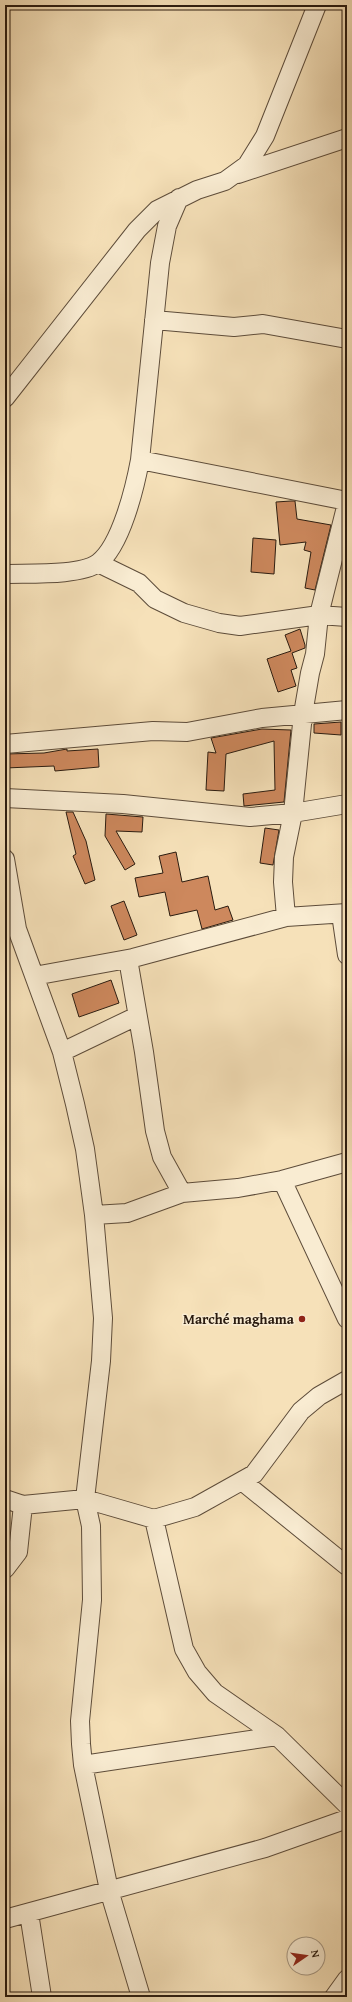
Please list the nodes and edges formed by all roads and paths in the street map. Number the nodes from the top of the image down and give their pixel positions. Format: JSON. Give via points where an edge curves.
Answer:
{"nodes":[{"id":1,"x":317,"y":5,"type":"edge"},
{"id":2,"x":347,"y":138,"type":"edge"},
{"id":3,"x":235,"y":175,"type":"junction"},
{"id":4,"x":178,"y":198,"type":"junction"},
{"id":5,"x":154,"y":320,"type":"junction"},
{"id":6,"x":347,"y":339,"type":"edge"},
{"id":7,"x":5,"y":398,"type":"edge"},
{"id":8,"x":140,"y":460,"type":"junction"},
{"id":9,"x":347,"y":502,"type":"edge"},
{"id":10,"x":98,"y":563,"type":"junction"},
{"id":11,"x":5,"y":574,"type":"edge"},
{"id":12,"x":319,"y":615,"type":"junction"},
{"id":13,"x":347,"y":617,"type":"edge"},
{"id":14,"x":347,"y":710,"type":"edge"},
{"id":15,"x":303,"y":714,"type":"junction"},
{"id":16,"x":5,"y":744,"type":"edge"},
{"id":17,"x":5,"y":798,"type":"edge"},
{"id":18,"x":347,"y":804,"type":"edge"},
{"id":19,"x":293,"y":813,"type":"junction"},
{"id":20,"x":5,"y":860,"type":"edge"},
{"id":21,"x":344,"y":914,"type":"edge"},
{"id":22,"x":286,"y":917,"type":"junction"},
{"id":23,"x":11,"y":928,"type":"edge"},
{"id":24,"x":347,"y":955,"type":"edge"},
{"id":25,"x":128,"y":959,"type":"junction"},
{"id":26,"x":34,"y":976,"type":"junction"},
{"id":27,"x":137,"y":1016,"type":"junction"},
{"id":28,"x":62,"y":1052,"type":"junction"},
{"id":29,"x":347,"y":1162,"type":"edge"},
{"id":30,"x":282,"y":1180,"type":"junction"},
{"id":31,"x":182,"y":1192,"type":"junction"},
{"id":32,"x":94,"y":1215,"type":"junction"},
{"id":33,"x":347,"y":1319,"type":"edge"},
{"id":34,"x":347,"y":1380,"type":"edge"},
{"id":35,"x":242,"y":1481,"type":"junction"},
{"id":36,"x":5,"y":1499,"type":"edge"},
{"id":37,"x":85,"y":1499,"type":"junction"},
{"id":38,"x":23,"y":1505,"type":"junction"},
{"id":39,"x":154,"y":1519,"type":"junction"},
{"id":40,"x":347,"y":1566,"type":"edge"},
{"id":41,"x":5,"y":1569,"type":"edge"},
{"id":42,"x":277,"y":1736,"type":"junction"},
{"id":43,"x":83,"y":1765,"type":"junction"},
{"id":44,"x":347,"y":1805,"type":"edge"},
{"id":45,"x":347,"y":1819,"type":"edge"},
{"id":46,"x":109,"y":1890,"type":"junction"},
{"id":47,"x":29,"y":1914,"type":"junction"},
{"id":48,"x":5,"y":1919,"type":"edge"},
{"id":49,"x":347,"y":1979,"type":"edge"},
{"id":50,"x":42,"y":1997,"type":"edge"},
{"id":51,"x":141,"y":1997,"type":"edge"},
{"id":52,"x":334,"y":1997,"type":"edge"}],
"edges":[{"from":1,"to":3,"type":"street","via":[[265,136],[247,165]]},
{"from":2,"to":3,"type":"street"},
{"from":3,"to":4,"type":"street"},
{"from":4,"to":5,"type":"street","via":[[167,226]]},
{"from":4,"to":7,"type":"street","via":[[157,210],[137,230]]},
{"from":5,"to":6,"type":"street","via":[[234,327],[263,324]]},
{"from":5,"to":8,"type":"street"},
{"from":8,"to":9,"type":"street"},
{"from":8,"to":10,"type":"street","via":[[135,487],[122,526],[110,549]]},
{"from":9,"to":12,"type":"street"},
{"from":10,"to":11,"type":"street","via":[[77,571]]},
{"from":10,"to":12,"type":"street","via":[[139,583],[155,599],[184,613],[219,623],[240,626]]},
{"from":12,"to":13,"type":"street"},
{"from":12,"to":15,"type":"street","via":[[315,654]]},
{"from":14,"to":15,"type":"street"},
{"from":15,"to":16,"type":"street","via":[[234,722],[211,729],[187,732],[153,731]]},
{"from":15,"to":19,"type":"street"},
{"from":17,"to":19,"type":"street","via":[[123,804],[250,817]]},
{"from":18,"to":19,"type":"street"},
{"from":19,"to":22,"type":"street","via":[[284,857]]},
{"from":20,"to":23,"type":"street"},
{"from":21,"to":22,"type":"street"},
{"from":21,"to":24,"type":"street"},
{"from":22,"to":25,"type":"street"},
{"from":23,"to":26,"type":"street"},
{"from":25,"to":26,"type":"street"},
{"from":25,"to":27,"type":"street"},
{"from":26,"to":28,"type":"street"},
{"from":27,"to":28,"type":"street"},
{"from":27,"to":31,"type":"street","via":[[155,1131],[162,1157]]},
{"from":28,"to":32,"type":"street","via":[[86,1148]]},
{"from":29,"to":30,"type":"street"},
{"from":30,"to":31,"type":"street","via":[[238,1188]]},
{"from":30,"to":33,"type":"street"},
{"from":31,"to":32,"type":"street","via":[[128,1213]]},
{"from":32,"to":37,"type":"street","via":[[103,1318],[101,1361]]},
{"from":34,"to":35,"type":"street","via":[[319,1396],[302,1411],[254,1474]]},
{"from":35,"to":39,"type":"street","via":[[195,1507]]},
{"from":35,"to":40,"type":"street"},
{"from":36,"to":38,"type":"street"},
{"from":37,"to":38,"type":"street"},
{"from":37,"to":39,"type":"street"},
{"from":37,"to":43,"type":"street","via":[[91,1526],[92,1600],[80,1721]]},
{"from":38,"to":41,"type":"street","via":[[18,1552]]},
{"from":39,"to":42,"type":"street","via":[[184,1649],[197,1672],[215,1694]]},
{"from":42,"to":43,"type":"street"},
{"from":42,"to":44,"type":"street"},
{"from":43,"to":46,"type":"street"},
{"from":45,"to":46,"type":"street","via":[[265,1848]]},
{"from":46,"to":47,"type":"street"},
{"from":46,"to":51,"type":"street"},
{"from":47,"to":48,"type":"street"},
{"from":47,"to":50,"type":"street"},
{"from":49,"to":52,"type":"street"}]}
